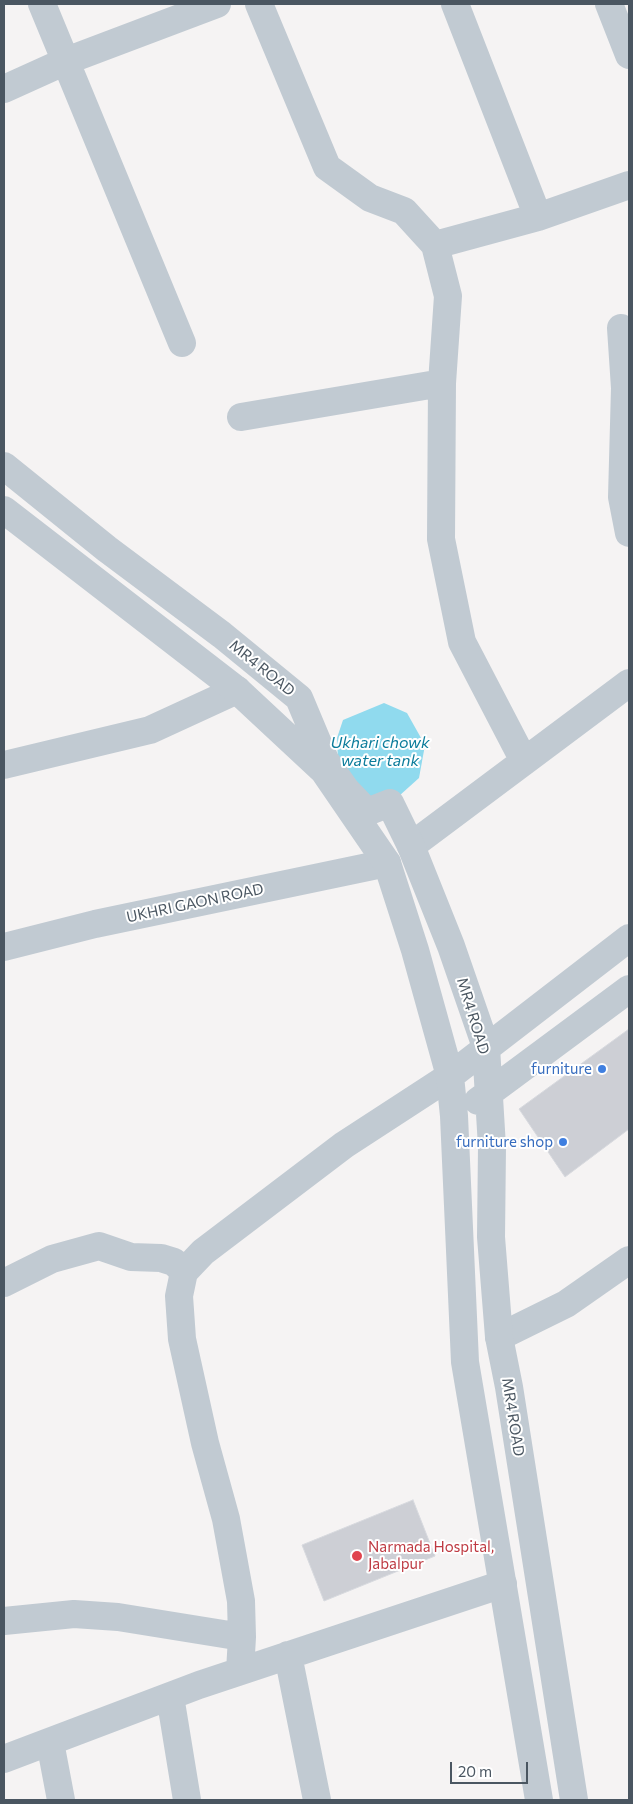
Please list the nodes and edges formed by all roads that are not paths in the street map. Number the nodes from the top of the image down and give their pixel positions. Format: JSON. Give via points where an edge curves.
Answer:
{"nodes":[{"id":1,"x":42,"y":4,"type":"edge"},
{"id":2,"x":217,"y":4,"type":"edge"},
{"id":3,"x":259,"y":4,"type":"edge"},
{"id":4,"x":455,"y":4,"type":"edge"},
{"id":5,"x":609,"y":4,"type":"edge"},
{"id":6,"x":629,"y":55,"type":"edge"},
{"id":7,"x":66,"y":61,"type":"junction"},
{"id":8,"x":4,"y":90,"type":"edge"},
{"id":9,"x":629,"y":185,"type":"edge"},
{"id":10,"x":538,"y":217,"type":"junction"},
{"id":11,"x":435,"y":245,"type":"junction"},
{"id":12,"x":621,"y":328,"type":"dead end"},
{"id":13,"x":182,"y":343,"type":"dead end"},
{"id":14,"x":442,"y":383,"type":"junction"},
{"id":15,"x":241,"y":417,"type":"dead end"},
{"id":16,"x":4,"y":466,"type":"edge"},
{"id":17,"x":4,"y":510,"type":"edge"},
{"id":18,"x":629,"y":533,"type":"edge"},
{"id":19,"x":629,"y":683,"type":"edge"},
{"id":20,"x":237,"y":690,"type":"junction"},
{"id":21,"x":524,"y":761,"type":"junction"},
{"id":22,"x":4,"y":765,"type":"edge"},
{"id":23,"x":411,"y":846,"type":"junction"},
{"id":24,"x":387,"y":863,"type":"junction"},
{"id":25,"x":629,"y":938,"type":"edge"},
{"id":26,"x":4,"y":947,"type":"edge"},
{"id":27,"x":629,"y":989,"type":"edge"},
{"id":28,"x":486,"y":1047,"type":"junction"},
{"id":29,"x":450,"y":1076,"type":"junction"},
{"id":30,"x":490,"y":1094,"type":"junction"},
{"id":31,"x":454,"y":1116,"type":"junction"},
{"id":32,"x":629,"y":1260,"type":"edge"},
{"id":33,"x":184,"y":1272,"type":"junction"},
{"id":34,"x":4,"y":1283,"type":"edge"},
{"id":35,"x":499,"y":1337,"type":"junction"},
{"id":36,"x":503,"y":1584,"type":"junction"},
{"id":37,"x":4,"y":1621,"type":"edge"},
{"id":38,"x":242,"y":1637,"type":"junction"},
{"id":39,"x":288,"y":1655,"type":"junction"},
{"id":40,"x":240,"y":1671,"type":"junction"},
{"id":41,"x":170,"y":1696,"type":"junction"},
{"id":42,"x":50,"y":1742,"type":"junction"},
{"id":43,"x":4,"y":1759,"type":"edge"},
{"id":44,"x":61,"y":1800,"type":"edge"},
{"id":45,"x":187,"y":1800,"type":"edge"},
{"id":46,"x":318,"y":1800,"type":"edge"},
{"id":47,"x":539,"y":1800,"type":"edge"},
{"id":48,"x":574,"y":1800,"type":"edge"}],
"edges":[{"from":1,"to":7,"type":"street"},
{"from":2,"to":7,"type":"street"},
{"from":3,"to":11,"type":"street","via":[[327,168],[370,198],[404,211]]},
{"from":4,"to":10,"type":"street"},
{"from":5,"to":6,"type":"street"},
{"from":7,"to":8,"type":"street"},
{"from":7,"to":13,"type":"street"},
{"from":9,"to":10,"type":"street"},
{"from":10,"to":11,"type":"street"},
{"from":11,"to":14,"type":"street","via":[[448,296]]},
{"from":12,"to":18,"type":"street","via":[[625,388],[622,497]]},
{"from":14,"to":15,"type":"street"},
{"from":14,"to":21,"type":"street","via":[[442,539],[462,642]]},
{"from":16,"to":23,"type":"street","name":"MR4 ROAD","via":[[299,698],[325,760],[346,790],[367,812],[390,803]]},
{"from":17,"to":20,"type":"street"},
{"from":19,"to":21,"type":"street"},
{"from":20,"to":22,"type":"street","via":[[150,730]]},
{"from":20,"to":24,"type":"street","via":[[324,771]]},
{"from":21,"to":23,"type":"street"},
{"from":23,"to":28,"type":"street","name":"MR4 ROAD","via":[[451,946]]},
{"from":24,"to":26,"type":"street","name":"UKHRI GAON ROAD","via":[[95,924]]},
{"from":24,"to":29,"type":"street"},
{"from":25,"to":28,"type":"street"},
{"from":27,"to":30,"type":"street"},
{"from":28,"to":29,"type":"street"},
{"from":28,"to":30,"type":"street","name":"MR4 ROAD"},
{"from":29,"to":31,"type":"street"},
{"from":29,"to":33,"type":"street","via":[[344,1145],[204,1252]]},
{"from":30,"to":31,"type":"street"},
{"from":30,"to":35,"type":"street","name":"MR4 ROAD","via":[[491,1237]]},
{"from":31,"to":36,"type":"street","via":[[465,1362]]},
{"from":32,"to":35,"type":"street","via":[[566,1304]]},
{"from":33,"to":34,"type":"street","via":[[174,1262],[161,1258],[131,1257],[99,1246],[52,1259]]},
{"from":33,"to":38,"type":"street","via":[[179,1296],[182,1340],[226,1519],[241,1601]]},
{"from":35,"to":48,"type":"street","name":"MR4 ROAD"},
{"from":36,"to":39,"type":"street"},
{"from":36,"to":47,"type":"street"},
{"from":37,"to":38,"type":"street","via":[[82,1614]]},
{"from":38,"to":40,"type":"street"},
{"from":39,"to":40,"type":"street"},
{"from":39,"to":46,"type":"street"},
{"from":40,"to":41,"type":"street"},
{"from":41,"to":42,"type":"street"},
{"from":41,"to":45,"type":"street"},
{"from":42,"to":43,"type":"street"},
{"from":42,"to":44,"type":"street"}]}
